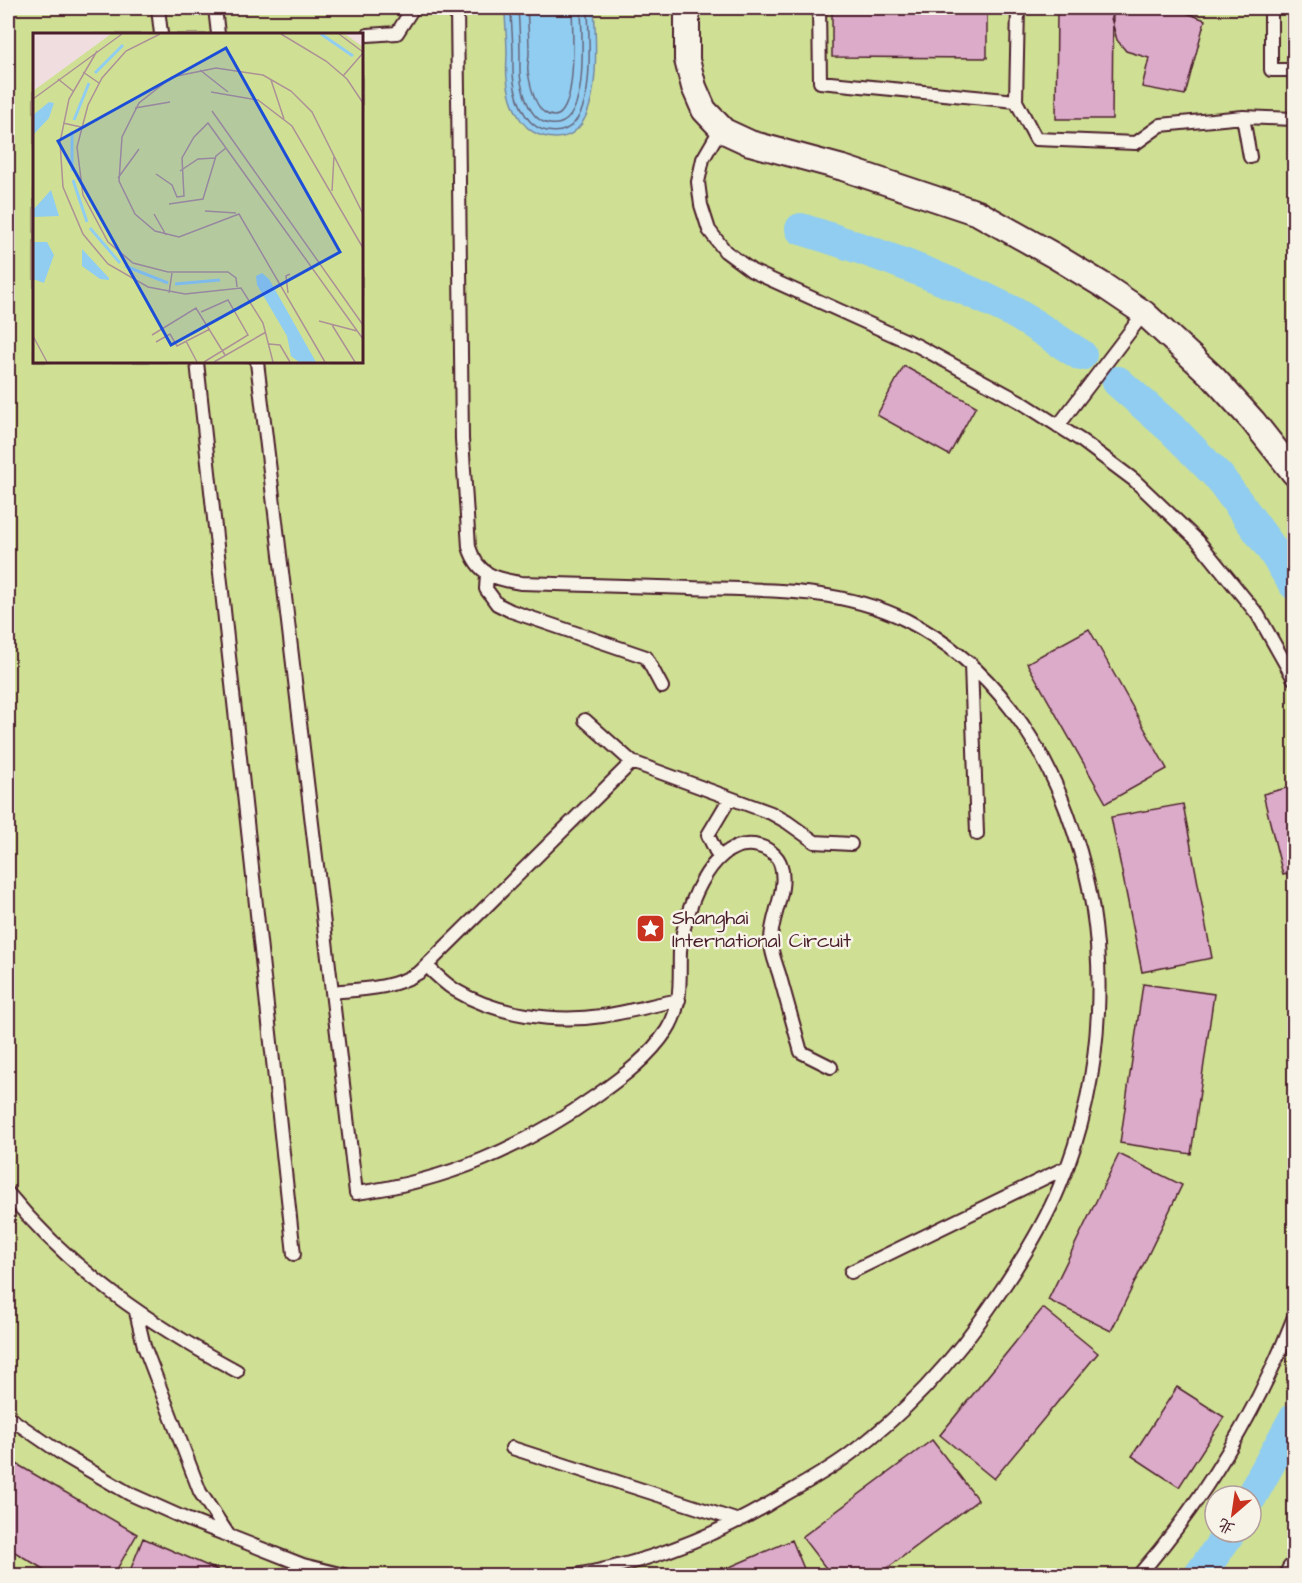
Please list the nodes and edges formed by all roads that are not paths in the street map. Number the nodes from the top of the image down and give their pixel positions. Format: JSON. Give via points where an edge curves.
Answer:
{"nodes":[{"id":1,"x":158,"y":8,"type":"edge"},
{"id":2,"x":215,"y":8,"type":"edge"},
{"id":3,"x":413,"y":8,"type":"edge"},
{"id":4,"x":457,"y":8,"type":"edge"},
{"id":5,"x":687,"y":8,"type":"edge"},
{"id":6,"x":819,"y":8,"type":"edge"},
{"id":7,"x":1018,"y":8,"type":"edge"},
{"id":8,"x":1271,"y":8,"type":"edge"},
{"id":9,"x":161,"y":33,"type":"edge"},
{"id":10,"x":219,"y":33,"type":"edge"},
{"id":11,"x":368,"y":35,"type":"dead end"},
{"id":12,"x":1294,"y":70,"type":"edge"},
{"id":13,"x":1016,"y":100,"type":"junction"},
{"id":14,"x":1243,"y":117,"type":"junction"},
{"id":15,"x":1294,"y":119,"type":"edge"},
{"id":16,"x":721,"y":128,"type":"junction"},
{"id":17,"x":1250,"y":157,"type":"dead end"},
{"id":18,"x":1144,"y":313,"type":"junction"},
{"id":19,"x":196,"y":363,"type":"edge"},
{"id":20,"x":257,"y":363,"type":"edge"},
{"id":21,"x":1058,"y":426,"type":"junction"},
{"id":22,"x":1294,"y":474,"type":"edge"},
{"id":23,"x":487,"y":574,"type":"junction"},
{"id":24,"x":1290,"y":660,"type":"edge"},
{"id":25,"x":971,"y":664,"type":"junction"},
{"id":26,"x":1294,"y":679,"type":"edge"},
{"id":27,"x":662,"y":687,"type":"dead end"},
{"id":28,"x":585,"y":720,"type":"dead end"},
{"id":29,"x":632,"y":762,"type":"junction"},
{"id":30,"x":730,"y":798,"type":"junction"},
{"id":31,"x":977,"y":834,"type":"dead end"},
{"id":32,"x":851,"y":844,"type":"dead end"},
{"id":33,"x":719,"y":858,"type":"junction"},
{"id":34,"x":427,"y":966,"type":"junction"},
{"id":35,"x":332,"y":992,"type":"junction"},
{"id":36,"x":679,"y":1000,"type":"junction"},
{"id":37,"x":831,"y":1067,"type":"dead end"},
{"id":38,"x":1067,"y":1167,"type":"junction"},
{"id":39,"x":8,"y":1193,"type":"edge"},
{"id":40,"x":294,"y":1254,"type":"dead end"},
{"id":41,"x":851,"y":1272,"type":"dead end"},
{"id":42,"x":136,"y":1312,"type":"junction"},
{"id":43,"x":1294,"y":1318,"type":"edge"},
{"id":44,"x":237,"y":1371,"type":"dead end"},
{"id":45,"x":8,"y":1417,"type":"edge"},
{"id":46,"x":512,"y":1448,"type":"dead end"},
{"id":47,"x":739,"y":1521,"type":"junction"},
{"id":48,"x":229,"y":1536,"type":"junction"},
{"id":49,"x":1294,"y":1571,"type":"edge"},
{"id":50,"x":348,"y":1575,"type":"edge"},
{"id":51,"x":570,"y":1575,"type":"edge"},
{"id":52,"x":1138,"y":1575,"type":"edge"},
{"id":53,"x":1292,"y":1575,"type":"edge"}],
"edges":[{"from":1,"to":9,"type":"lane"},
{"from":2,"to":10,"type":"lane"},
{"from":3,"to":11,"type":"lane","via":[[398,33]]},
{"from":4,"to":23,"type":"lane","via":[[462,439],[469,547],[472,558]]},
{"from":5,"to":16,"type":"street","via":[[687,60],[694,87],[704,110]]},
{"from":6,"to":13,"type":"lane","via":[[820,82]]},
{"from":7,"to":13,"type":"lane"},
{"from":8,"to":12,"type":"lane","via":[[1271,70]]},
{"from":13,"to":14,"type":"lane","via":[[1036,139],[1136,143],[1161,126]]},
{"from":14,"to":15,"type":"lane"},
{"from":14,"to":17,"type":"lane"},
{"from":16,"to":18,"type":"street","via":[[750,143],[843,168],[978,213],[1092,278]]},
{"from":16,"to":21,"type":"lane","via":[[703,159],[698,182],[700,205],[709,230],[725,251],[752,271],[918,346]]},
{"from":18,"to":21,"type":"lane"},
{"from":18,"to":22,"type":"street","via":[[1213,377]]},
{"from":19,"to":40,"type":"lane"},
{"from":20,"to":35,"type":"lane"},
{"from":21,"to":24,"type":"lane","via":[[1134,480],[1198,541]]},
{"from":23,"to":25,"type":"lane","via":[[521,583],[756,590],[845,600],[903,619]]},
{"from":23,"to":27,"type":"lane","via":[[486,589],[497,604],[646,657]]},
{"from":24,"to":26,"type":"lane"},
{"from":25,"to":31,"type":"lane"},
{"from":25,"to":38,"type":"lane","via":[[1000,694],[1046,764],[1081,851],[1091,896],[1099,983],[1098,1019],[1085,1105]]},
{"from":28,"to":29,"type":"lane"},
{"from":29,"to":30,"type":"lane"},
{"from":29,"to":34,"type":"lane"},
{"from":30,"to":32,"type":"lane","via":[[779,818],[815,842]]},
{"from":30,"to":33,"type":"lane","via":[[708,835]]},
{"from":33,"to":36,"type":"lane","via":[[702,882],[686,921],[680,950]]},
{"from":33,"to":37,"type":"lane","via":[[740,845],[752,845],[763,847],[779,861],[782,879],[771,945],[801,1052]]},
{"from":34,"to":35,"type":"lane","via":[[406,981],[392,985]]},
{"from":34,"to":36,"type":"lane","via":[[456,991],[492,1006],[533,1015],[601,1016]]},
{"from":35,"to":36,"type":"lane","via":[[356,1193],[443,1175],[483,1161],[564,1118],[628,1073],[653,1048],[667,1029]]},
{"from":38,"to":41,"type":"lane"},
{"from":38,"to":47,"type":"lane","via":[[1040,1228],[970,1336],[942,1371],[849,1455]]},
{"from":39,"to":42,"type":"lane","via":[[34,1225]]},
{"from":42,"to":44,"type":"lane"},
{"from":42,"to":48,"type":"lane","via":[[144,1346],[200,1492]]},
{"from":43,"to":52,"type":"lane","via":[[1248,1416],[1210,1481]]},
{"from":45,"to":48,"type":"lane","via":[[130,1494]]},
{"from":46,"to":47,"type":"lane"},
{"from":47,"to":51,"type":"lane","via":[[647,1557]]},
{"from":48,"to":50,"type":"lane","via":[[303,1565]]},
{"from":49,"to":53,"type":"street"}]}
